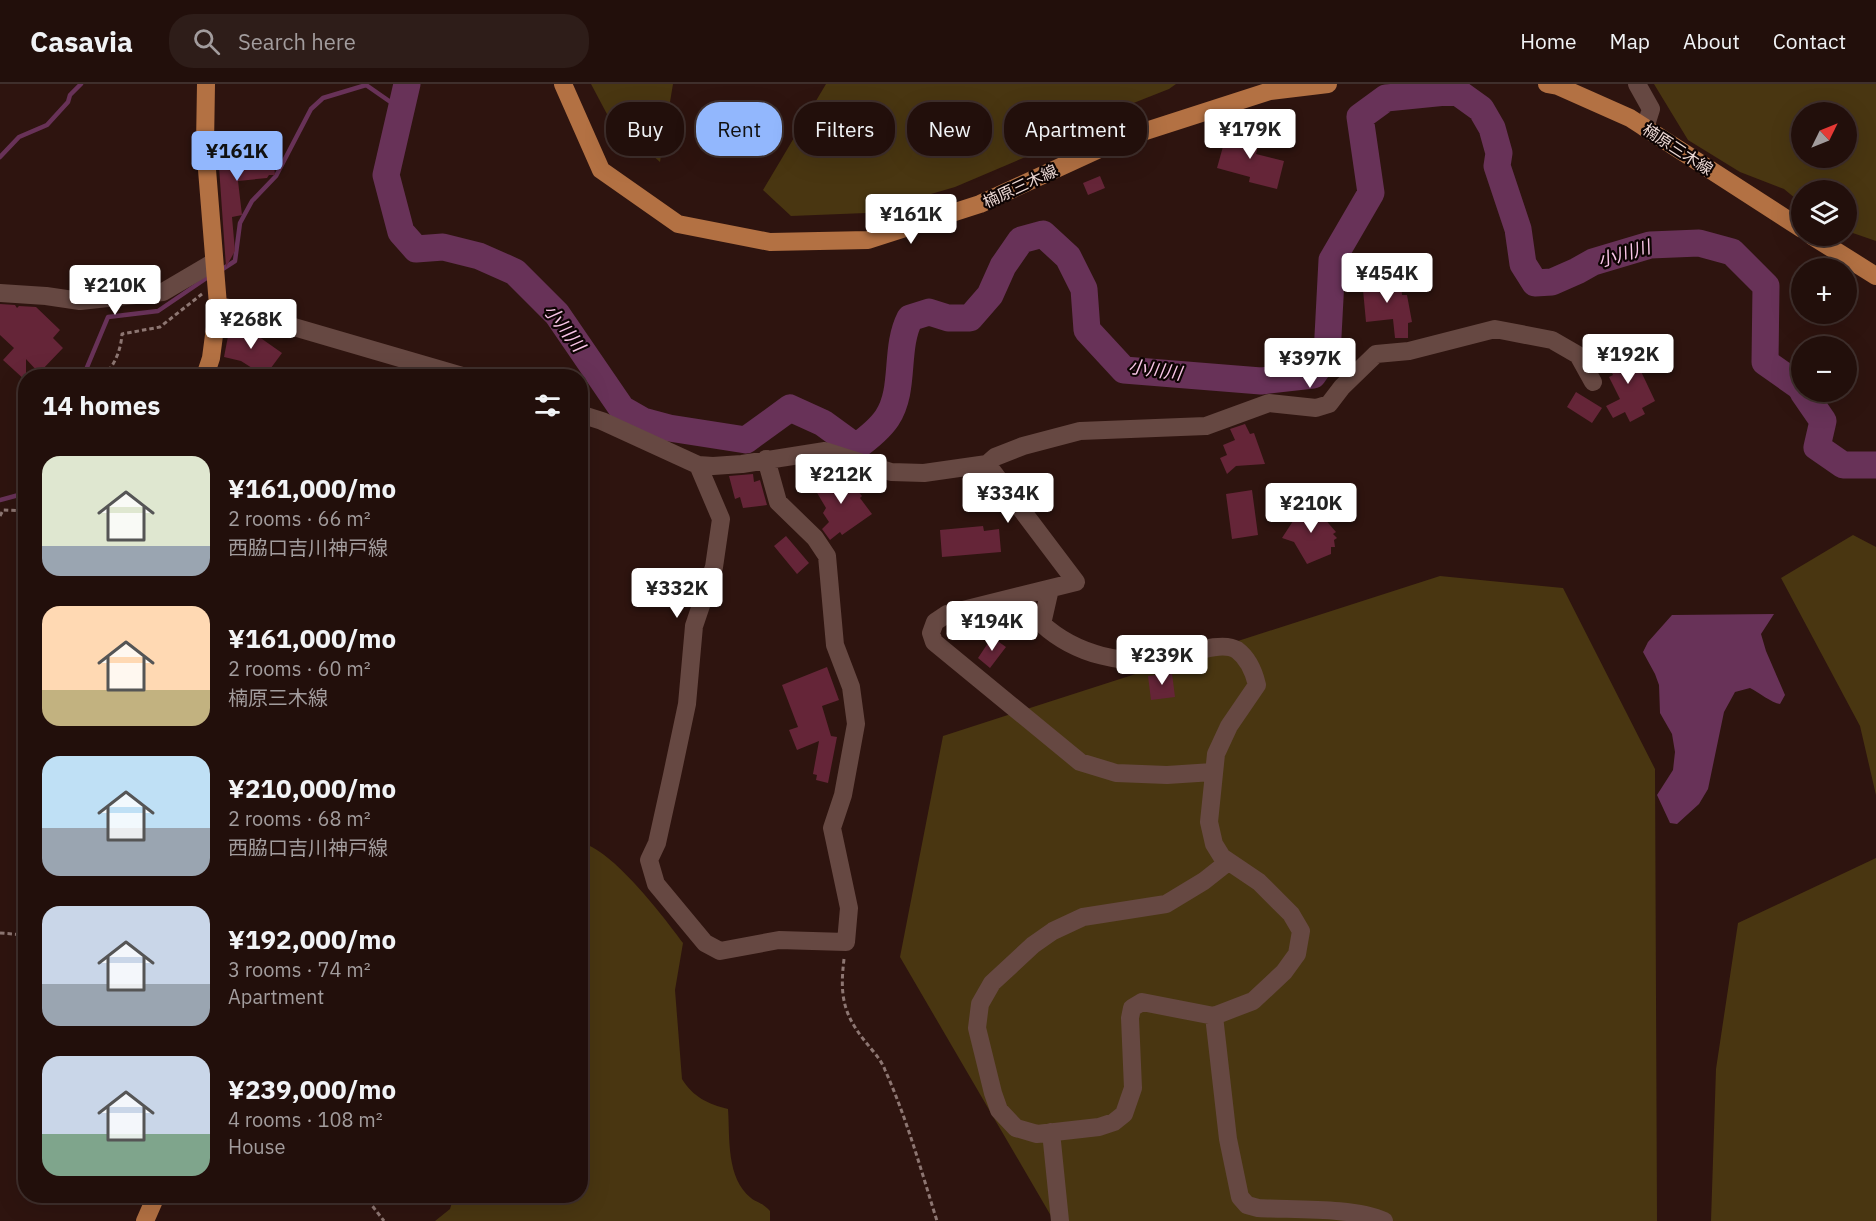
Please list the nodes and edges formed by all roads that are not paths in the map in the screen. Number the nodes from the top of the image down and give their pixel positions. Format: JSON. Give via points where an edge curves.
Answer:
{"nodes":[{"id":1,"x":207,"y":84,"type":"edge"},
{"id":2,"x":563,"y":84,"type":"edge"},
{"id":3,"x":1328,"y":84,"type":"edge"},
{"id":4,"x":1547,"y":84,"type":"edge"},
{"id":5,"x":1636,"y":84,"type":"edge"},
{"id":6,"x":1270,"y":87,"type":"edge"},
{"id":7,"x":1645,"y":128,"type":"junction"},
{"id":8,"x":1791,"y":222,"type":"edge"},
{"id":9,"x":1828,"y":246,"type":"edge"},
{"id":10,"x":214,"y":262,"type":"junction"},
{"id":11,"x":1876,"y":276,"type":"edge"},
{"id":12,"x":0,"y":293,"type":"edge"},
{"id":13,"x":218,"y":305,"type":"junction"},
{"id":14,"x":208,"y":369,"type":"edge"},
{"id":15,"x":438,"y":369,"type":"edge"},
{"id":16,"x":1593,"y":382,"type":"dead end"},
{"id":17,"x":588,"y":417,"type":"edge"},
{"id":18,"x":766,"y":459,"type":"junction"},
{"id":19,"x":987,"y":464,"type":"junction"},
{"id":20,"x":698,"y":465,"type":"junction"},
{"id":21,"x":1050,"y":589,"type":"junction"},
{"id":22,"x":1213,"y":772,"type":"junction"},
{"id":23,"x":1228,"y":862,"type":"junction"},
{"id":24,"x":1214,"y":1016,"type":"junction"},
{"id":25,"x":1051,"y":1132,"type":"junction"},
{"id":26,"x":153,"y":1203,"type":"edge"},
{"id":27,"x":145,"y":1221,"type":"edge"},
{"id":28,"x":1060,"y":1221,"type":"edge"},
{"id":29,"x":1384,"y":1221,"type":"edge"}],
"edges":[{"from":1,"to":10,"type":"main road","via":[[205,145]]},
{"from":2,"to":6,"type":"main road","name":"楠原三木線","via":[[601,170],[678,224],[770,242],[868,240],[980,204],[1121,139]]},
{"from":3,"to":6,"type":"main road","name":"楠原三木線"},
{"from":4,"to":7,"type":"main road","name":"楠原三木線"},
{"from":5,"to":7,"type":"street","via":[[1651,109]]},
{"from":7,"to":8,"type":"main road","name":"楠原三木線"},
{"from":9,"to":11,"type":"main road"},
{"from":10,"to":12,"type":"street","via":[[163,292],[80,301]]},
{"from":10,"to":13,"type":"main road"},
{"from":13,"to":14,"type":"main road"},
{"from":13,"to":15,"type":"street"},
{"from":16,"to":19,"type":"street","via":[[1578,356],[1552,340],[1495,329],[1409,351],[1376,354],[1329,404],[1316,408],[1269,403],[1206,426],[1080,431],[1023,446]]},
{"from":17,"to":20,"type":"street"},
{"from":18,"to":19,"type":"street","via":[[825,451],[891,472],[924,473]]},
{"from":18,"to":20,"type":"street"},
{"from":18,"to":20,"type":"street","via":[[778,502],[815,538],[827,556],[835,645],[851,687],[856,724],[843,795],[832,828],[849,908],[846,942],[779,940],[720,951],[705,944],[656,884],[649,860],[657,843],[687,704],[694,626],[714,567],[721,519]]},
{"from":19,"to":21,"type":"street","via":[[1076,582]]},
{"from":21,"to":22,"type":"street","via":[[1042,624],[1056,638],[1088,653],[1125,661],[1168,658],[1219,646],[1236,650],[1253,668],[1257,685],[1229,726],[1216,754]]},
{"from":21,"to":22,"type":"street","via":[[947,614],[935,622],[931,633],[934,642],[1080,762],[1116,773]]},
{"from":22,"to":23,"type":"street","via":[[1209,822],[1214,844]]},
{"from":23,"to":24,"type":"street","via":[[1259,882],[1301,931],[1297,954],[1284,972],[1253,1001]]},
{"from":23,"to":25,"type":"street","via":[[1166,904],[1083,917],[1053,932],[992,983],[980,1004],[977,1028],[999,1110],[1016,1128],[1037,1134]]},
{"from":24,"to":25,"type":"street","via":[[1142,1002],[1132,1008],[1133,1088],[1124,1114],[1099,1127]]},
{"from":24,"to":29,"type":"street","via":[[1228,1139],[1240,1197],[1258,1209],[1331,1211]]},
{"from":25,"to":28,"type":"street"},
{"from":26,"to":27,"type":"main road"}]}
